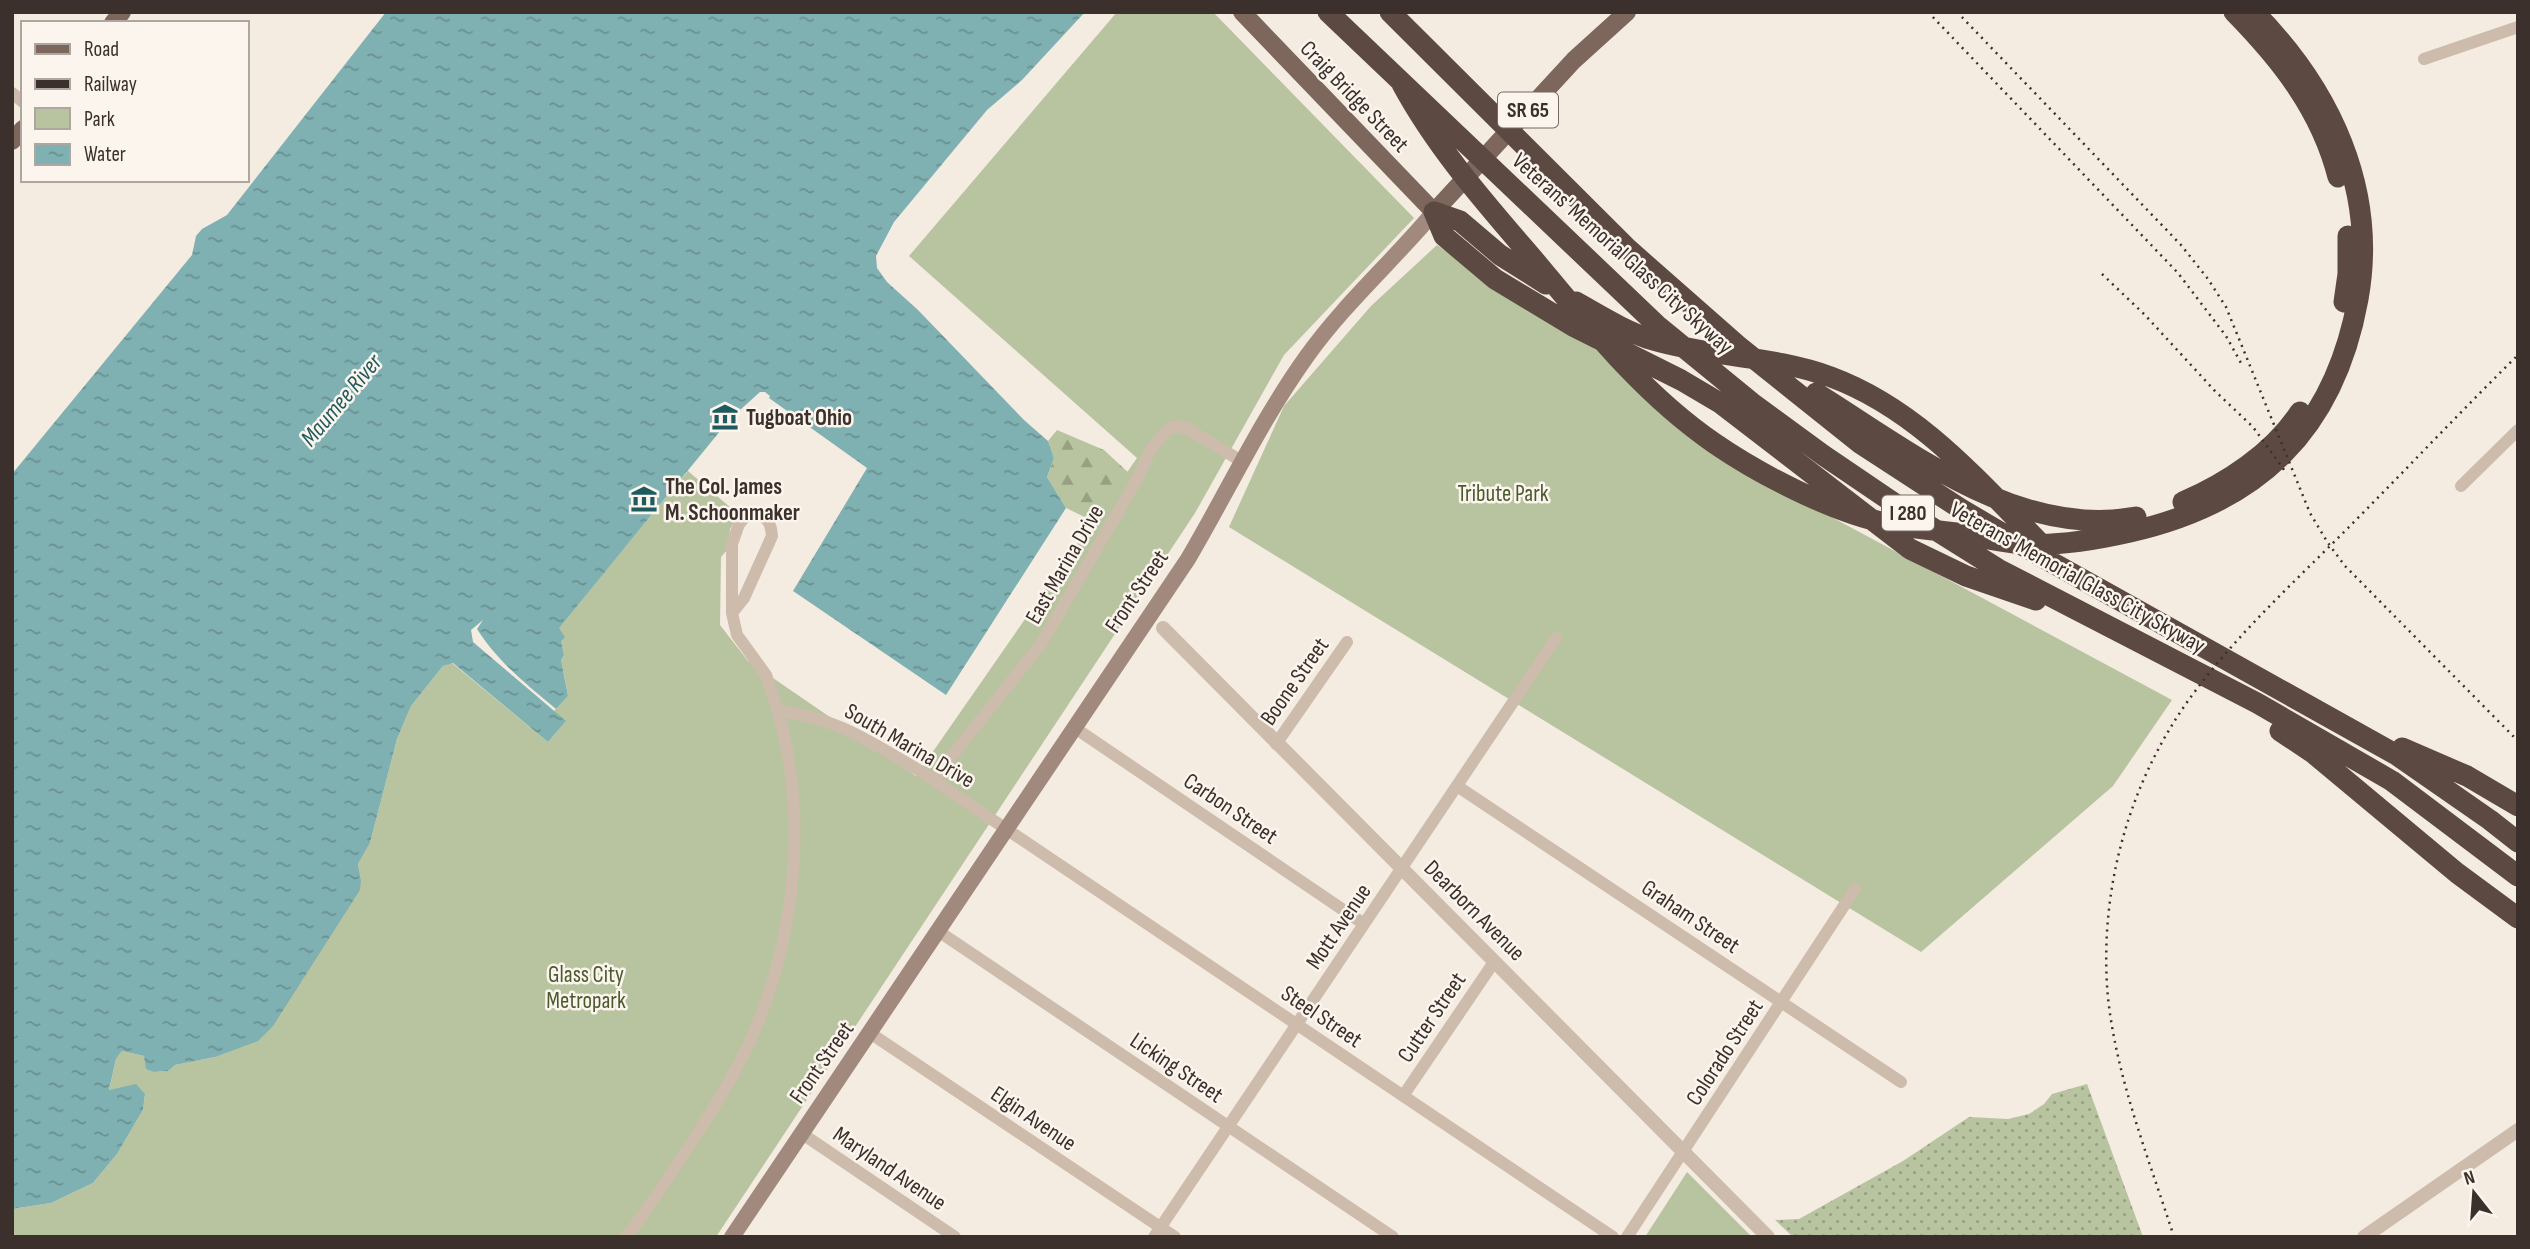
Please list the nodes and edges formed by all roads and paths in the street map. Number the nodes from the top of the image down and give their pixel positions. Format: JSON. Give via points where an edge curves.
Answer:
{"nodes":[{"id":1,"x":1242,"y":12,"type":"edge"},
{"id":2,"x":1328,"y":12,"type":"edge"},
{"id":3,"x":1390,"y":12,"type":"edge"},
{"id":4,"x":1627,"y":12,"type":"edge"},
{"id":5,"x":2234,"y":12,"type":"edge"},
{"id":6,"x":2254,"y":12,"type":"edge"},
{"id":7,"x":2518,"y":27,"type":"edge"},
{"id":8,"x":2424,"y":58,"type":"dead end"},
{"id":9,"x":1402,"y":85,"type":"junction"},
{"id":10,"x":1434,"y":212,"type":"junction"},
{"id":11,"x":2355,"y":274,"type":"junction"},
{"id":12,"x":1737,"y":345,"type":"junction"},
{"id":13,"x":2518,"y":430,"type":"edge"},
{"id":14,"x":1243,"y":462,"type":"junction"},
{"id":15,"x":2461,"y":486,"type":"dead end"},
{"id":16,"x":732,"y":613,"type":"junction"},
{"id":17,"x":1150,"y":615,"type":"junction"},
{"id":18,"x":1163,"y":628,"type":"joint"},
{"id":19,"x":1556,"y":638,"type":"dead end"},
{"id":20,"x":1347,"y":642,"type":"dead end"},
{"id":21,"x":778,"y":710,"type":"junction"},
{"id":22,"x":1075,"y":728,"type":"junction"},
{"id":23,"x":1276,"y":744,"type":"junction"},
{"id":24,"x":933,"y":780,"type":"junction"},
{"id":25,"x":1457,"y":786,"type":"junction"},
{"id":26,"x":2518,"y":806,"type":"edge"},
{"id":27,"x":1007,"y":830,"type":"junction"},
{"id":28,"x":2518,"y":842,"type":"edge"},
{"id":29,"x":1401,"y":868,"type":"junction"},
{"id":30,"x":2518,"y":876,"type":"edge"},
{"id":31,"x":1854,"y":889,"type":"dead end"},
{"id":32,"x":2518,"y":918,"type":"edge"},
{"id":33,"x":1364,"y":923,"type":"junction"},
{"id":34,"x":938,"y":931,"type":"junction"},
{"id":35,"x":1493,"y":962,"type":"junction"},
{"id":36,"x":1782,"y":1002,"type":"junction"},
{"id":37,"x":1297,"y":1024,"type":"junction"},
{"id":38,"x":870,"y":1033,"type":"junction"},
{"id":39,"x":1901,"y":1082,"type":"dead end"},
{"id":40,"x":1403,"y":1096,"type":"junction"},
{"id":41,"x":1228,"y":1126,"type":"junction"},
{"id":42,"x":2518,"y":1130,"type":"edge"},
{"id":43,"x":801,"y":1133,"type":"junction"},
{"id":44,"x":1683,"y":1151,"type":"junction"},
{"id":45,"x":1157,"y":1232,"type":"edge"},
{"id":46,"x":2369,"y":1235,"type":"edge"},
{"id":47,"x":733,"y":1236,"type":"edge"},
{"id":48,"x":626,"y":1237,"type":"edge"},
{"id":49,"x":955,"y":1237,"type":"edge"},
{"id":50,"x":1175,"y":1237,"type":"edge"},
{"id":51,"x":1393,"y":1237,"type":"edge"},
{"id":52,"x":1613,"y":1237,"type":"edge"},
{"id":53,"x":1627,"y":1237,"type":"edge"},
{"id":54,"x":1768,"y":1237,"type":"edge"}],
"edges":[{"from":1,"to":10,"type":"main road","name":"Craig Bridge Street"},
{"from":2,"to":9,"type":"highway","name":"Veterans' Memorial Glass City Skyway","number":"I 280"},
{"from":3,"to":12,"type":"highway","name":"Veterans' Memorial Glass City Skyway","number":"I 280","via":[[1628,249]]},
{"from":4,"to":10,"type":"main road","name":"Front Street","number":"SR 65","via":[[1574,60]]},
{"from":5,"to":11,"type":"highway","via":[[2286,68],[2323,134],[2337,172]]},
{"from":6,"to":11,"type":"highway","via":[[2299,62],[2337,129],[2358,201]]},
{"from":7,"to":8,"type":"street"},
{"from":9,"to":11,"type":"highway","via":[[1420,117],[1510,232],[1621,363],[1665,405],[1713,443],[1758,470],[1817,500],[1883,523],[2029,544],[2117,535],[2169,523],[2223,501],[2266,471],[2303,431],[2330,390],[2345,354]]},
{"from":9,"to":30,"type":"highway","name":"Veterans' Memorial Glass City Skyway","number":"I 280","via":[[1659,327],[1823,455],[1998,569],[2257,703],[2392,781]]},
{"from":10,"to":14,"type":"main road","name":"Front Street","via":[[1308,355],[1271,409]]},
{"from":10,"to":26,"type":"highway","via":[[1460,221],[1514,265],[1636,334],[1814,372],[1874,396],[1944,448],[2098,596],[2174,641],[2466,776]]},
{"from":10,"to":32,"type":"highway","via":[[1444,236],[1495,279],[1573,326],[1720,403],[1910,549],[1956,572],[2075,615],[2313,753]]},
{"from":11,"to":12,"type":"highway","via":[[2330,354],[2312,392],[2292,422],[2252,463],[2205,493],[2156,513],[2109,522],[2021,509],[1966,486]]},
{"from":12,"to":28,"type":"highway","name":"Veterans' Memorial Glass City Skyway","number":"I 280","via":[[1861,444],[1961,509],[2395,754]]},
{"from":13,"to":15,"type":"street"},
{"from":14,"to":17,"type":"main road","name":"Front Street"},
{"from":14,"to":24,"type":"street","name":"East Marina Drive","via":[[1186,428],[1176,425],[1167,430],[1151,449],[1041,644]]},
{"from":16,"to":16,"type":"street","via":[[744,598],[772,536],[766,517],[756,513],[739,524],[732,544]]},
{"from":16,"to":21,"type":"street","via":[[737,635],[766,675]]},
{"from":17,"to":18,"type":"street","name":"Dearborn Avenue"},
{"from":17,"to":22,"type":"main road","name":"Front Street"},
{"from":18,"to":23,"type":"street","name":"Dearborn Avenue"},
{"from":19,"to":25,"type":"street","name":"Mott Avenue"},
{"from":20,"to":23,"type":"street","name":"Boone Street"},
{"from":21,"to":24,"type":"street","name":"South Marina Drive","via":[[848,728]]},
{"from":21,"to":48,"type":"street","via":[[794,815],[793,871],[774,976],[751,1040],[712,1110]]},
{"from":22,"to":27,"type":"main road","name":"Front Street"},
{"from":22,"to":33,"type":"street","name":"Carbon Street"},
{"from":23,"to":29,"type":"street","name":"Dearborn Avenue"},
{"from":24,"to":27,"type":"street","name":"South Marina Drive"},
{"from":25,"to":29,"type":"street","name":"Mott Avenue"},
{"from":25,"to":36,"type":"street","name":"Graham Street"},
{"from":27,"to":34,"type":"main road","name":"Front Street"},
{"from":27,"to":37,"type":"street","name":"Steel Street"},
{"from":29,"to":33,"type":"street","name":"Mott Avenue"},
{"from":29,"to":35,"type":"street","name":"Dearborn Avenue"},
{"from":31,"to":36,"type":"street","name":"Colorado Street"},
{"from":33,"to":37,"type":"street","name":"Mott Avenue"},
{"from":34,"to":38,"type":"main road","name":"Front Street"},
{"from":34,"to":41,"type":"street","name":"Licking Street"},
{"from":35,"to":40,"type":"street","name":"Cutter Street"},
{"from":35,"to":44,"type":"street","name":"Dearborn Avenue"},
{"from":36,"to":39,"type":"street","name":"Graham Street"},
{"from":36,"to":44,"type":"street","name":"Colorado Street"},
{"from":37,"to":40,"type":"street","name":"Steel Street"},
{"from":37,"to":41,"type":"street","name":"Mott Avenue"},
{"from":38,"to":43,"type":"main road","name":"Front Street"},
{"from":38,"to":45,"type":"street","name":"Elgin Avenue"},
{"from":40,"to":52,"type":"street","name":"Steel Street"},
{"from":41,"to":45,"type":"street","name":"Mott Avenue"},
{"from":41,"to":51,"type":"street","name":"Licking Street"},
{"from":42,"to":46,"type":"street"},
{"from":43,"to":47,"type":"main road","name":"Front Street"},
{"from":43,"to":49,"type":"street","name":"Maryland Avenue"},
{"from":44,"to":53,"type":"street","name":"Colorado Street"},
{"from":44,"to":54,"type":"street","name":"Dearborn Avenue"},
{"from":45,"to":50,"type":"street","name":"Elgin Avenue"}]}
